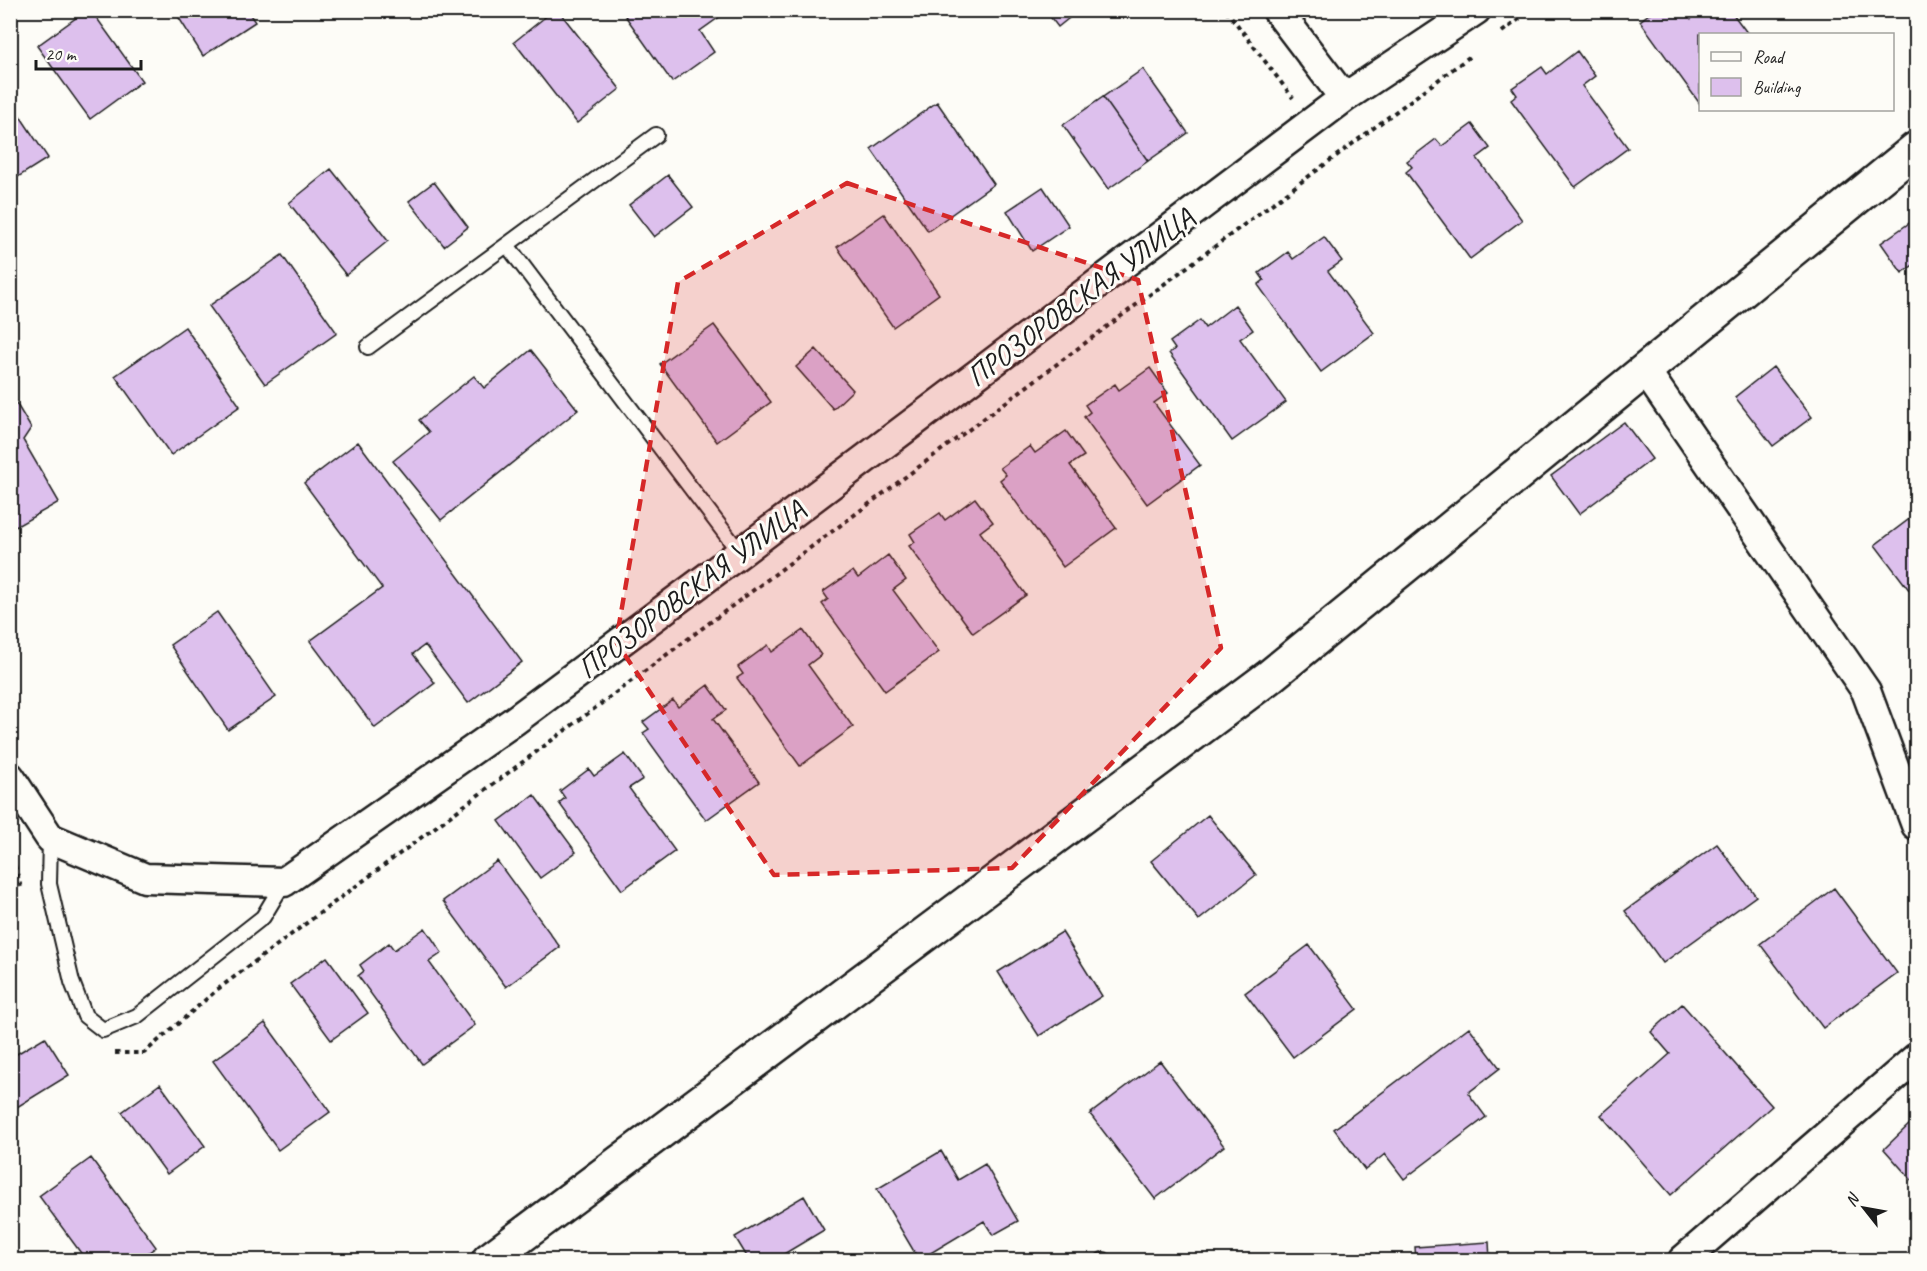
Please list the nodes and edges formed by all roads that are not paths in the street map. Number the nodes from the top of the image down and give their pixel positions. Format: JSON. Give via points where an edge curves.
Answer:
{"nodes":[{"id":1,"x":1277,"y":10,"type":"edge"},
{"id":2,"x":1476,"y":10,"type":"edge"},
{"id":3,"x":1344,"y":98,"type":"junction"},
{"id":4,"x":656,"y":135,"type":"dead end"},
{"id":5,"x":1917,"y":149,"type":"edge"},
{"id":6,"x":507,"y":245,"type":"junction"},
{"id":7,"x":368,"y":347,"type":"dead end"},
{"id":8,"x":1645,"y":370,"type":"junction"},
{"id":9,"x":740,"y":553,"type":"junction"},
{"id":10,"x":10,"y":777,"type":"edge"},
{"id":11,"x":1917,"y":825,"type":"edge"},
{"id":12,"x":50,"y":838,"type":"junction"},
{"id":13,"x":284,"y":882,"type":"junction"},
{"id":14,"x":1917,"y":1059,"type":"edge"},
{"id":15,"x":489,"y":1260,"type":"edge"},
{"id":16,"x":1683,"y":1260,"type":"edge"}],
"edges":[{"from":1,"to":3,"type":"street"},
{"from":2,"to":3,"type":"street","name":"ПРОЗОРОВСКАЯ УЛИЦА"},
{"from":3,"to":9,"type":"street","name":"ПРОЗОРОВСКАЯ УЛИЦА"},
{"from":4,"to":6,"type":"lane"},
{"from":5,"to":8,"type":"street"},
{"from":6,"to":7,"type":"lane"},
{"from":6,"to":9,"type":"lane"},
{"from":8,"to":11,"type":"street","via":[[1866,691]]},
{"from":8,"to":15,"type":"street","via":[[1269,677]]},
{"from":9,"to":13,"type":"street","name":"ПРОЗОРОВСКАЯ УЛИЦА","via":[[514,721]]},
{"from":10,"to":12,"type":"street"},
{"from":12,"to":13,"type":"street","via":[[145,878]]},
{"from":12,"to":13,"type":"lane","via":[[49,884],[72,982],[84,1016],[103,1030],[137,1016],[263,917]]},
{"from":14,"to":16,"type":"street"}]}
